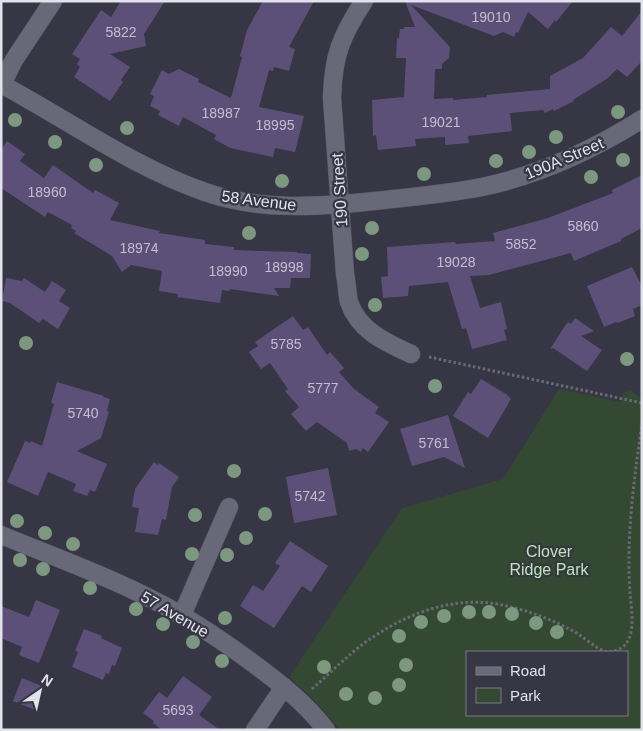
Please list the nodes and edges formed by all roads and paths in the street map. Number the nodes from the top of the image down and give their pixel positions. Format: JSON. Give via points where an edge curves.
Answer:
{"nodes":[{"id":1,"x":53,"y":1,"type":"edge"},
{"id":2,"x":364,"y":1,"type":"edge"},
{"id":3,"x":2,"y":84,"type":"edge"},
{"id":4,"x":642,"y":119,"type":"edge"},
{"id":5,"x":483,"y":187,"type":"joint"},
{"id":6,"x":340,"y":204,"type":"junction"},
{"id":7,"x":411,"y":354,"type":"joint"},
{"id":8,"x":642,"y":403,"type":"edge"},
{"id":9,"x":642,"y":423,"type":"edge"},
{"id":10,"x":229,"y":507,"type":"dead end"},
{"id":11,"x":1,"y":535,"type":"edge"},
{"id":12,"x":182,"y":615,"type":"junction"},
{"id":13,"x":284,"y":687,"type":"junction"},
{"id":14,"x":309,"y":691,"type":"dead end"},
{"id":15,"x":256,"y":730,"type":"edge"},
{"id":16,"x":326,"y":730,"type":"edge"}],
"edges":[{"from":1,"to":3,"type":"street"},
{"from":2,"to":6,"type":"street","name":"190 Street","via":[[344,35],[333,73]]},
{"from":3,"to":6,"type":"street","name":"58 Avenue","via":[[144,164],[205,192],[235,200],[273,204]]},
{"from":4,"to":5,"type":"street","name":"190A Street","via":[[578,155],[518,178]]},
{"from":5,"to":6,"type":"street","name":"58 Avenue"},
{"from":6,"to":7,"type":"street","name":"190 Street","via":[[349,302],[359,321],[377,338]]},
{"from":7,"to":8,"type":"path"},
{"from":9,"to":14,"type":"path","via":[[632,495],[628,560],[632,624],[626,644],[617,651],[605,651],[537,614],[496,604],[457,602],[418,613],[382,632]]},
{"from":10,"to":12,"type":"street"},
{"from":11,"to":12,"type":"street","name":"57 Avenue","via":[[118,583]]},
{"from":12,"to":13,"type":"street","name":"57 Avenue"},
{"from":13,"to":15,"type":"street"},
{"from":13,"to":16,"type":"street","name":"57 Avenue"}]}
